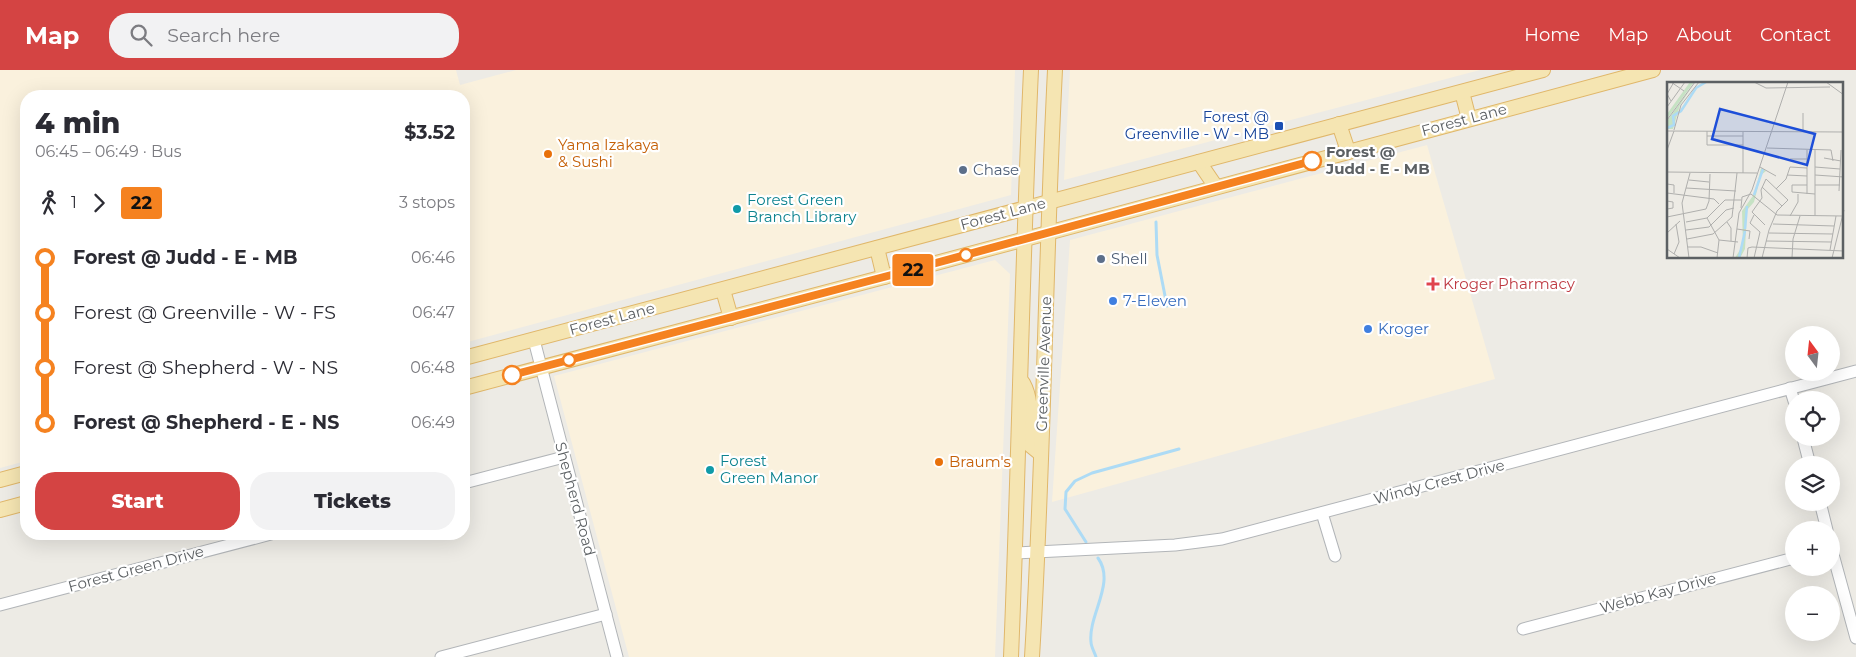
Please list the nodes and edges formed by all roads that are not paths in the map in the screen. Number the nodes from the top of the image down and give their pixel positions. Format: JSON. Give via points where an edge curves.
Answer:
{"nodes":[{"id":1,"x":1031,"y":70,"type":"edge"},
{"id":2,"x":1055,"y":70,"type":"edge"},
{"id":3,"x":1543,"y":70,"type":"edge"},
{"id":4,"x":1653,"y":70,"type":"edge"},
{"id":5,"x":1613,"y":75,"type":"edge"},
{"id":6,"x":1462,"y":92,"type":"junction"},
{"id":7,"x":1469,"y":119,"type":"junction"},
{"id":8,"x":1339,"y":124,"type":"junction"},
{"id":9,"x":1348,"y":151,"type":"junction"},
{"id":10,"x":1199,"y":162,"type":"junction"},
{"id":11,"x":1216,"y":187,"type":"junction"},
{"id":12,"x":1049,"y":202,"type":"junction"},
{"id":13,"x":1025,"y":208,"type":"junction"},
{"id":14,"x":1048,"y":233,"type":"junction"},
{"id":15,"x":1024,"y":240,"type":"junction"},
{"id":16,"x":877,"y":248,"type":"junction"},
{"id":17,"x":884,"y":277,"type":"junction"},
{"id":18,"x":723,"y":290,"type":"junction"},
{"id":19,"x":730,"y":318,"type":"junction"},
{"id":20,"x":534,"y":340,"type":"junction"},
{"id":21,"x":470,"y":356,"type":"edge"},
{"id":22,"x":541,"y":368,"type":"junction"},
{"id":23,"x":1856,"y":371,"type":"edge"},
{"id":24,"x":1020,"y":378,"type":"junction"},
{"id":25,"x":470,"y":386,"type":"edge"},
{"id":26,"x":1790,"y":388,"type":"junction"},
{"id":27,"x":1791,"y":391,"type":"edge"},
{"id":28,"x":1041,"y":454,"type":"junction"},
{"id":29,"x":564,"y":457,"type":"junction"},
{"id":30,"x":20,"y":475,"type":"edge"},
{"id":31,"x":0,"y":480,"type":"edge"},
{"id":32,"x":470,"y":481,"type":"edge"},
{"id":33,"x":20,"y":505,"type":"edge"},
{"id":34,"x":0,"y":510,"type":"edge"},
{"id":35,"x":1322,"y":513,"type":"junction"},
{"id":36,"x":248,"y":540,"type":"edge"},
{"id":37,"x":1038,"y":551,"type":"junction"},
{"id":38,"x":1015,"y":553,"type":"junction"},
{"id":39,"x":1336,"y":556,"type":"dead end"},
{"id":40,"x":1785,"y":560,"type":"edge"},
{"id":41,"x":1839,"y":576,"type":"edge"},
{"id":42,"x":0,"y":605,"type":"edge"},
{"id":43,"x":606,"y":614,"type":"junction"},
{"id":44,"x":1522,"y":629,"type":"dead end"},
{"id":45,"x":1856,"y":638,"type":"edge"},
{"id":46,"x":441,"y":657,"type":"edge"},
{"id":47,"x":617,"y":657,"type":"edge"},
{"id":48,"x":1011,"y":657,"type":"edge"},
{"id":49,"x":1032,"y":657,"type":"edge"}],
"edges":[{"from":1,"to":13,"type":"main road","name":"Greenville Avenue"},
{"from":2,"to":12,"type":"main road","name":"Greenville Avenue"},
{"from":3,"to":6,"type":"main road","name":"Forest Lane"},
{"from":4,"to":5,"type":"main road","name":"Forest Lane"},
{"from":5,"to":7,"type":"main road","name":"Forest Lane"},
{"from":6,"to":7,"type":"main road"},
{"from":6,"to":8,"type":"main road","name":"Forest Lane"},
{"from":7,"to":9,"type":"main road","name":"Forest Lane"},
{"from":8,"to":9,"type":"main road"},
{"from":8,"to":10,"type":"main road","name":"Forest Lane"},
{"from":9,"to":11,"type":"main road","name":"Forest Lane"},
{"from":10,"to":11,"type":"main road"},
{"from":10,"to":12,"type":"main road","name":"Forest Lane"},
{"from":11,"to":14,"type":"main road","name":"Forest Lane"},
{"from":12,"to":13,"type":"main road","name":"Forest Lane"},
{"from":12,"to":14,"type":"main road","name":"Greenville Avenue"},
{"from":13,"to":15,"type":"main road","name":"Greenville Avenue"},
{"from":13,"to":16,"type":"main road","name":"Forest Lane"},
{"from":14,"to":15,"type":"main road","name":"Forest Lane"},
{"from":14,"to":28,"type":"main road","name":"Greenville Avenue"},
{"from":15,"to":17,"type":"main road","name":"Forest Lane"},
{"from":15,"to":24,"type":"main road","name":"Greenville Avenue"},
{"from":16,"to":17,"type":"main road"},
{"from":16,"to":18,"type":"main road","name":"Forest Lane"},
{"from":17,"to":19,"type":"main road","name":"Forest Lane"},
{"from":18,"to":19,"type":"main road"},
{"from":18,"to":20,"type":"main road","name":"Forest Lane"},
{"from":19,"to":22,"type":"main road","name":"Forest Lane"},
{"from":20,"to":21,"type":"main road","name":"Forest Lane"},
{"from":20,"to":22,"type":"street","name":"Shepherd Road"},
{"from":22,"to":25,"type":"main road","name":"Forest Lane"},
{"from":22,"to":29,"type":"street","name":"Shepherd Road"},
{"from":23,"to":26,"type":"street","name":"Windy Crest Drive"},
{"from":24,"to":28,"type":"main road","via":[[1029,397],[1030,445]]},
{"from":24,"to":38,"type":"main road","name":"Greenville Avenue"},
{"from":26,"to":27,"type":"street"},
{"from":26,"to":35,"type":"street","name":"Windy Crest Drive"},
{"from":28,"to":37,"type":"main road","name":"Greenville Avenue"},
{"from":29,"to":32,"type":"street"},
{"from":29,"to":43,"type":"street","name":"Shepherd Road"},
{"from":30,"to":31,"type":"main road"},
{"from":33,"to":34,"type":"main road"},
{"from":35,"to":37,"type":"street","name":"Windy Crest Drive","via":[[1222,539],[1136,548]]},
{"from":35,"to":39,"type":"street"},
{"from":36,"to":42,"type":"street","name":"Forest Green Drive"},
{"from":37,"to":38,"type":"street","name":"Windy Crest Drive"},
{"from":37,"to":49,"type":"main road","name":"Greenville Avenue"},
{"from":38,"to":48,"type":"main road","name":"Greenville Avenue"},
{"from":40,"to":44,"type":"street","name":"Webb Kay Drive"},
{"from":41,"to":45,"type":"street"},
{"from":43,"to":46,"type":"street"},
{"from":43,"to":47,"type":"street","name":"Shepherd Road"}]}
